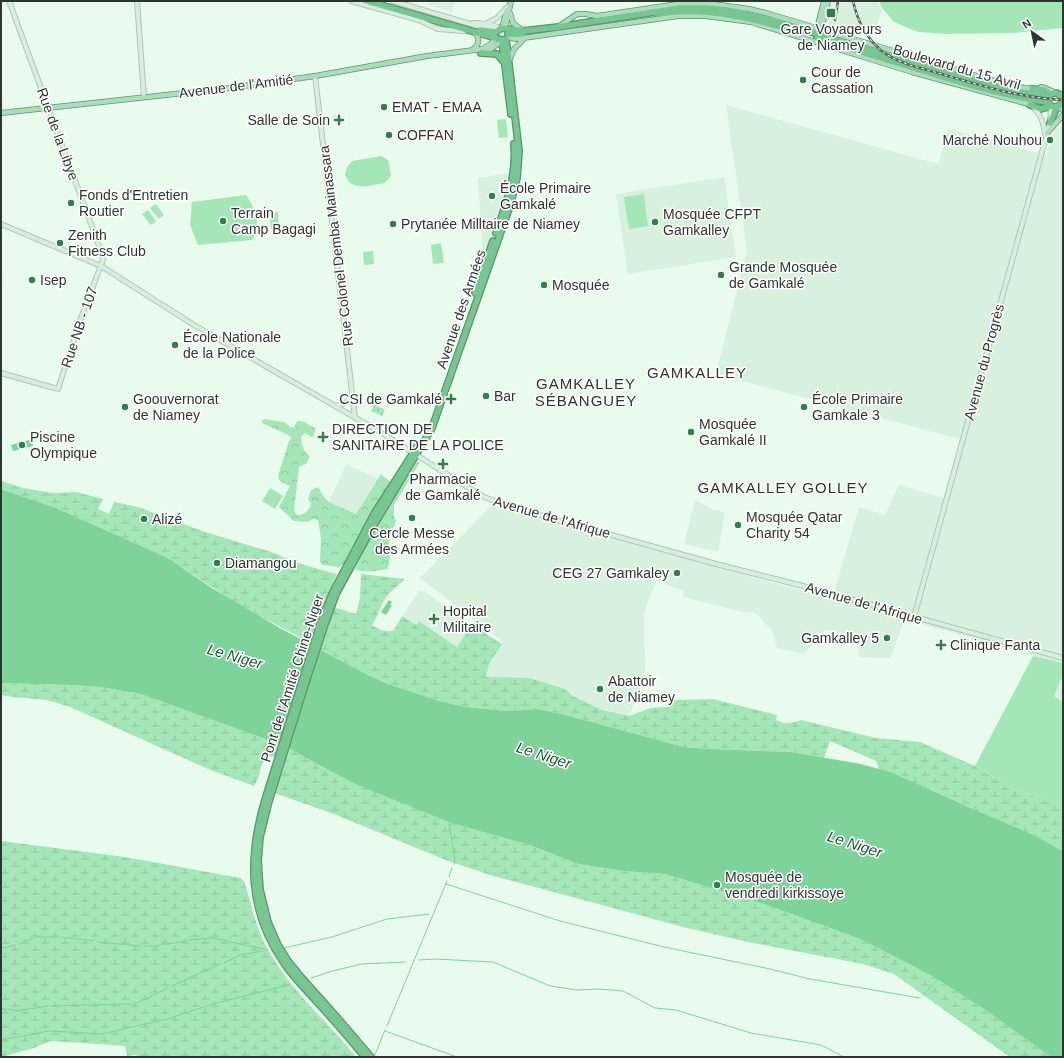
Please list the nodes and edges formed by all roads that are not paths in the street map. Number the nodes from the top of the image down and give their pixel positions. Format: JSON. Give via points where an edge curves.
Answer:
{"nodes":[{"id":1,"x":10,"y":1,"type":"edge"},
{"id":2,"x":137,"y":1,"type":"edge"},
{"id":3,"x":351,"y":1,"type":"edge"},
{"id":4,"x":367,"y":1,"type":"edge"},
{"id":5,"x":378,"y":1,"type":"edge"},
{"id":6,"x":393,"y":1,"type":"edge"},
{"id":7,"x":824,"y":1,"type":"edge"},
{"id":8,"x":828,"y":1,"type":"edge"},
{"id":9,"x":510,"y":4,"type":"edge"},
{"id":10,"x":822,"y":14,"type":"junction"},
{"id":11,"x":820,"y":20,"type":"junction"},
{"id":12,"x":470,"y":23,"type":"junction"},
{"id":13,"x":485,"y":24,"type":"junction"},
{"id":14,"x":808,"y":26,"type":"junction"},
{"id":15,"x":558,"y":27,"type":"junction"},
{"id":16,"x":819,"y":30,"type":"junction"},
{"id":17,"x":472,"y":31,"type":"junction"},
{"id":18,"x":486,"y":31,"type":"junction"},
{"id":19,"x":524,"y":31,"type":"junction"},
{"id":20,"x":830,"y":33,"type":"junction"},
{"id":21,"x":502,"y":34,"type":"junction"},
{"id":22,"x":531,"y":36,"type":"junction"},
{"id":23,"x":523,"y":40,"type":"junction"},
{"id":24,"x":470,"y":51,"type":"junction"},
{"id":25,"x":481,"y":53,"type":"junction"},
{"id":26,"x":506,"y":63,"type":"junction"},
{"id":27,"x":315,"y":76,"type":"junction"},
{"id":28,"x":1032,"y":89,"type":"joint"},
{"id":29,"x":144,"y":97,"type":"junction"},
{"id":30,"x":1057,"y":100,"type":"edge"},
{"id":31,"x":1030,"y":104,"type":"junction"},
{"id":32,"x":48,"y":108,"type":"junction"},
{"id":33,"x":1,"y":113,"type":"edge"},
{"id":34,"x":1063,"y":115,"type":"edge"},
{"id":35,"x":1050,"y":123,"type":"joint"},
{"id":36,"x":1046,"y":135,"type":"junction"},
{"id":37,"x":1,"y":224,"type":"edge"},
{"id":38,"x":101,"y":266,"type":"junction"},
{"id":39,"x":1,"y":373,"type":"edge"},
{"id":40,"x":353,"y":396,"type":"junction"},
{"id":41,"x":354,"y":404,"type":"junction"},
{"id":42,"x":336,"y":406,"type":"junction"},
{"id":43,"x":345,"y":412,"type":"junction"},
{"id":44,"x":356,"y":418,"type":"junction"},
{"id":45,"x":414,"y":454,"type":"junction"},
{"id":46,"x":348,"y":565,"type":"joint"},
{"id":47,"x":914,"y":617,"type":"junction"},
{"id":48,"x":1063,"y":658,"type":"edge"},
{"id":49,"x":304,"y":984,"type":"junction"},
{"id":50,"x":365,"y":1057,"type":"edge"},
{"id":51,"x":371,"y":1057,"type":"edge"}],
"edges":[{"from":1,"to":32,"type":"main road","name":"Rue de la Libye"},
{"from":2,"to":29,"type":"main road"},
{"from":3,"to":17,"type":"main road","via":[[419,20],[438,29]]},
{"from":4,"to":17,"type":"highway"},
{"from":5,"to":18,"type":"highway"},
{"from":6,"to":12,"type":"main road"},
{"from":7,"to":10,"type":"main road"},
{"from":8,"to":10,"type":"main road"},
{"from":9,"to":13,"type":"main road","via":[[497,18]]},
{"from":9,"to":19,"type":"main road","via":[[510,17],[513,23]]},
{"from":9,"to":21,"type":"main road"},
{"from":10,"to":11,"type":"main road"},
{"from":11,"to":14,"type":"main road"},
{"from":11,"to":16,"type":"main road"},
{"from":11,"to":20,"type":"main road"},
{"from":12,"to":13,"type":"main road"},
{"from":12,"to":21,"type":"main road","via":[[490,27]]},
{"from":13,"to":21,"type":"main road"},
{"from":14,"to":15,"type":"main road","name":"Boulevard du 15 Avril","via":[[736,7],[678,4],[597,16],[577,14]]},
{"from":14,"to":16,"type":"main road","name":"Boulevard du 15 Avril"},
{"from":15,"to":19,"type":"highway","name":"Boulevard du 15 Avril"},
{"from":15,"to":30,"type":"highway","name":"Boulevard du 15 Avril","via":[[672,8],[727,10],[756,16],[989,85]]},
{"from":16,"to":20,"type":"main road","name":"Boulevard du 15 Avril"},
{"from":17,"to":18,"type":"main road"},
{"from":17,"to":21,"type":"highway"},
{"from":17,"to":24,"type":"main road","via":[[478,42]]},
{"from":18,"to":21,"type":"highway"},
{"from":19,"to":21,"type":"highway","name":"Boulevard du 15 Avril"},
{"from":20,"to":28,"type":"main road","name":"Boulevard du 15 Avril","via":[[984,78]]},
{"from":21,"to":22,"type":"highway","name":"Boulevard du 15 Avril"},
{"from":21,"to":23,"type":"main road","name":"Boulevard du 15 Avril","via":[[514,42]]},
{"from":21,"to":24,"type":"main road","name":"Avenue de l'Amitié","via":[[486,47]]},
{"from":21,"to":25,"type":"main road","via":[[489,50]]},
{"from":21,"to":26,"type":"highway","name":"Avenue des Armées"},
{"from":22,"to":23,"type":"main road","name":"Boulevard du 15 Avril"},
{"from":22,"to":30,"type":"highway","name":"Boulevard du 15 Avril","via":[[678,12],[734,15],[809,35],[986,90],[1005,95]]},
{"from":22,"to":31,"type":"main road","name":"Boulevard du 15 Avril","via":[[670,16],[739,19],[919,74]]},
{"from":23,"to":26,"type":"main road"},
{"from":24,"to":25,"type":"main road","name":"Avenue de l'Amitié"},
{"from":24,"to":27,"type":"main road","name":"Avenue de l'Amitié"},
{"from":25,"to":26,"type":"highway","via":[[497,54]]},
{"from":26,"to":45,"type":"highway","name":"Avenue des Armées","via":[[515,151],[511,188],[434,414]]},
{"from":27,"to":29,"type":"main road","name":"Avenue de l'Amitié"},
{"from":27,"to":40,"type":"main road","name":"Rue Colonel Demba Mainassara"},
{"from":28,"to":30,"type":"highway","via":[[1044,90]]},
{"from":29,"to":32,"type":"main road","name":"Avenue de l'Amitié"},
{"from":30,"to":31,"type":"highway","via":[[1041,109]]},
{"from":30,"to":35,"type":"highway"},
{"from":31,"to":36,"type":"main road","via":[[1041,117]]},
{"from":32,"to":33,"type":"main road","name":"Avenue de l'Amitié"},
{"from":32,"to":38,"type":"main road","name":"Rue de la Libye","via":[[102,254]]},
{"from":34,"to":36,"type":"main road"},
{"from":35,"to":36,"type":"main road","name":"Avenue du Progrès"},
{"from":36,"to":47,"type":"main road","name":"Avenue du Progrès"},
{"from":37,"to":38,"type":"main road","name":"Avenue de l'Afrique"},
{"from":38,"to":39,"type":"main road","name":"Rue NB - 107","via":[[58,389]]},
{"from":38,"to":42,"type":"main road","name":"Avenue de l'Afrique","via":[[194,325]]},
{"from":40,"to":41,"type":"main road","name":"Rue Colonel Demba Mainassara"},
{"from":40,"to":42,"type":"main road","via":[[347,402]]},
{"from":41,"to":43,"type":"main road"},
{"from":41,"to":44,"type":"main road","name":"Rue Colonel Demba Mainassara"},
{"from":42,"to":43,"type":"main road","name":"Avenue de l'Afrique"},
{"from":43,"to":44,"type":"main road","name":"Avenue de l'Afrique"},
{"from":44,"to":45,"type":"main road","name":"Avenue de l'Afrique"},
{"from":45,"to":46,"type":"highway","name":"Avenue des Armées","via":[[374,514]]},
{"from":45,"to":47,"type":"main road","name":"Avenue de l'Afrique","via":[[484,497],[511,507]]},
{"from":46,"to":49,"type":"highway","name":"Pont de l'Amitié Chine-Niger","via":[[320,624],[258,826],[255,844],[258,905],[263,923],[278,948],[283,963]]},
{"from":47,"to":48,"type":"main road","name":"Avenue de l'Afrique"},
{"from":49,"to":50,"type":"highway"},
{"from":49,"to":51,"type":"highway"}]}
